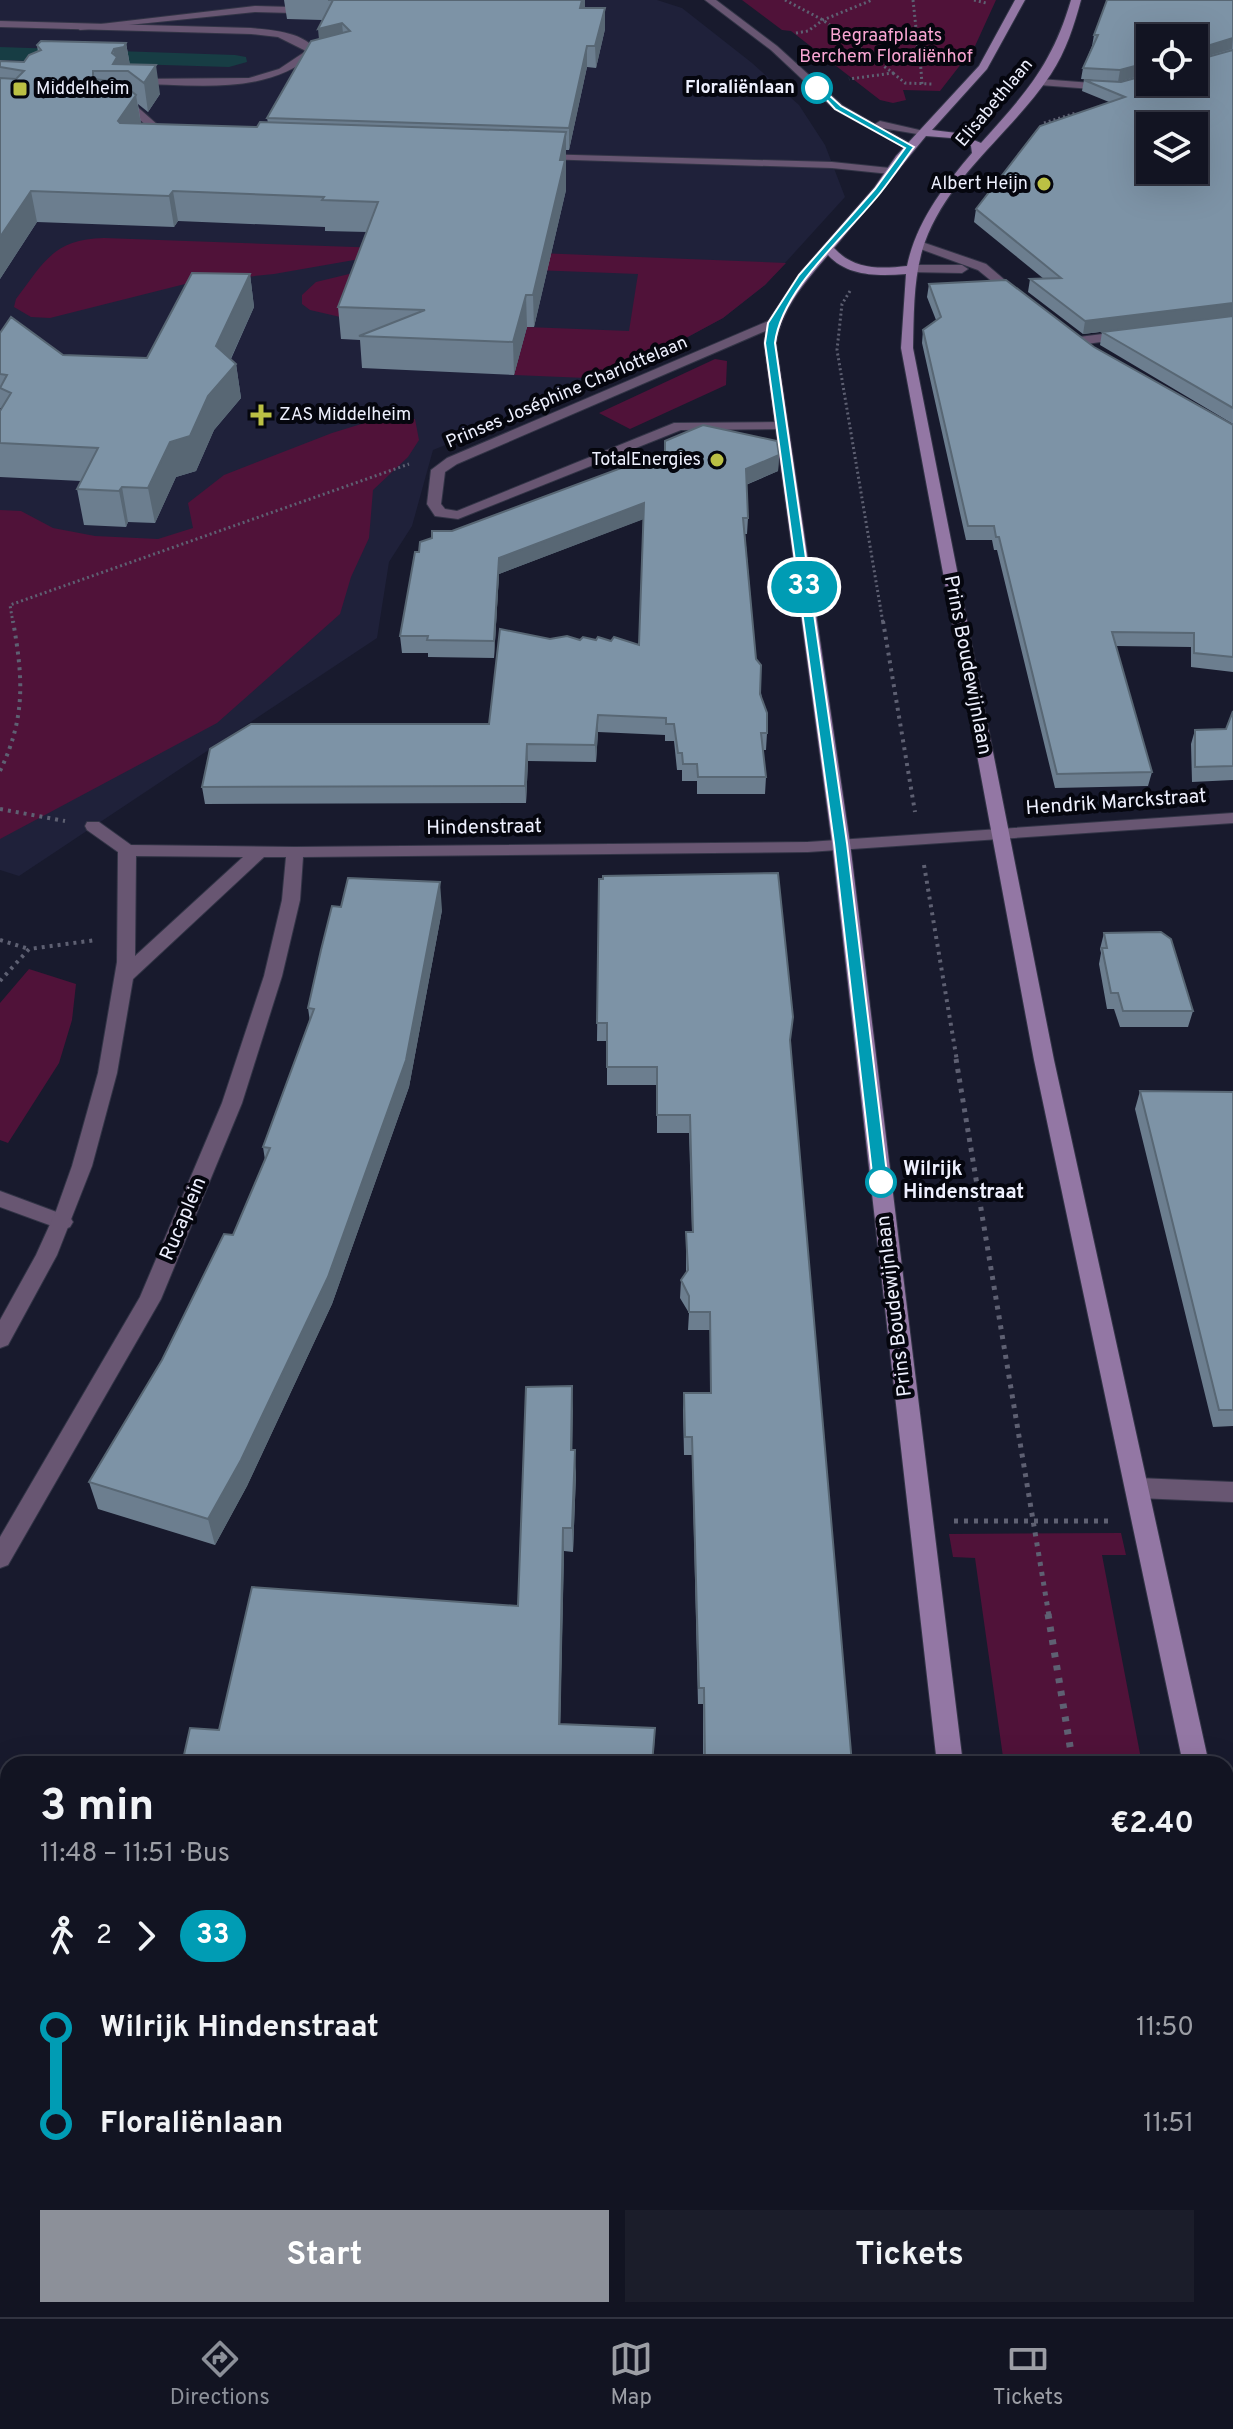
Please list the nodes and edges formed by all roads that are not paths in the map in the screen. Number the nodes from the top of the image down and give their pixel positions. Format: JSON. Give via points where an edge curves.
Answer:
{"nodes":[{"id":1,"x":710,"y":0,"type":"edge"},
{"id":2,"x":1020,"y":0,"type":"edge"},
{"id":3,"x":1076,"y":0,"type":"edge"},
{"id":4,"x":292,"y":10,"type":"dead end"},
{"id":5,"x":0,"y":24,"type":"edge"},
{"id":6,"x":80,"y":27,"type":"junction"},
{"id":7,"x":322,"y":52,"type":"edge"},
{"id":8,"x":301,"y":58,"type":"junction"},
{"id":9,"x":125,"y":81,"type":"edge"},
{"id":10,"x":1040,"y":82,"type":"junction"},
{"id":11,"x":1136,"y":83,"type":"edge"},
{"id":12,"x":104,"y":104,"type":"edge"},
{"id":13,"x":857,"y":119,"type":"junction"},
{"id":14,"x":923,"y":132,"type":"junction"},
{"id":15,"x":185,"y":143,"type":"edge"},
{"id":16,"x":909,"y":147,"type":"junction"},
{"id":17,"x":977,"y":152,"type":"junction"},
{"id":18,"x":533,"y":155,"type":"edge"},
{"id":19,"x":890,"y":171,"type":"junction"},
{"id":20,"x":929,"y":222,"type":"joint"},
{"id":21,"x":919,"y":245,"type":"junction"},
{"id":22,"x":829,"y":249,"type":"junction"},
{"id":23,"x":974,"y":267,"type":"junction"},
{"id":24,"x":914,"y":269,"type":"junction"},
{"id":25,"x":1033,"y":308,"type":"edge"},
{"id":26,"x":773,"y":323,"type":"junction"},
{"id":27,"x":1067,"y":333,"type":"edge"},
{"id":28,"x":1141,"y":333,"type":"edge"},
{"id":29,"x":1079,"y":341,"type":"junction"},
{"id":30,"x":1098,"y":355,"type":"edge"},
{"id":31,"x":781,"y":426,"type":"junction"},
{"id":32,"x":1233,"y":818,"type":"edge"},
{"id":33,"x":93,"y":826,"type":"road end"},
{"id":34,"x":1001,"y":832,"type":"junction"},
{"id":35,"x":919,"y":838,"type":"joint"},
{"id":36,"x":841,"y":843,"type":"junction"},
{"id":37,"x":127,"y":850,"type":"junction"},
{"id":38,"x":260,"y":851,"type":"junction"},
{"id":39,"x":295,"y":852,"type":"junction"},
{"id":40,"x":125,"y":976,"type":"junction"},
{"id":41,"x":0,"y":1199,"type":"edge"},
{"id":42,"x":63,"y":1222,"type":"junction"},
{"id":43,"x":0,"y":1339,"type":"edge"},
{"id":44,"x":1138,"y":1488,"type":"junction"},
{"id":45,"x":1233,"y":1492,"type":"edge"},
{"id":46,"x":0,"y":1558,"type":"edge"},
{"id":47,"x":949,"y":1756,"type":"edge"},
{"id":48,"x":1194,"y":1756,"type":"edge"}],
"edges":[{"from":1,"to":13,"type":"street"},
{"from":2,"to":14,"type":"main road","name":"Elisabethlaan","via":[[983,67]]},
{"from":3,"to":10,"type":"main road","name":"Elisabethlaan","via":[[1059,51]]},
{"from":4,"to":6,"type":"street"},
{"from":5,"to":6,"type":"street"},
{"from":6,"to":8,"type":"street","via":[[280,34],[309,47],[311,52]]},
{"from":7,"to":8,"type":"street"},
{"from":8,"to":9,"type":"street","via":[[275,74],[241,82]]},
{"from":10,"to":11,"type":"street","via":[[1118,88]]},
{"from":10,"to":17,"type":"main road","name":"Elisabethlaan"},
{"from":12,"to":15,"type":"street","via":[[129,105],[173,143]]},
{"from":13,"to":14,"type":"street"},
{"from":13,"to":16,"type":"street"},
{"from":14,"to":16,"type":"main road","name":"Elisabethlaan"},
{"from":14,"to":17,"type":"main road","via":[[953,135],[976,144]]},
{"from":16,"to":19,"type":"main road"},
{"from":17,"to":20,"type":"main road","name":"Elisabethlaan"},
{"from":18,"to":19,"type":"street"},
{"from":19,"to":22,"type":"main road"},
{"from":20,"to":21,"type":"main road","name":"Prins Boudewijnlaan"},
{"from":21,"to":23,"type":"street"},
{"from":21,"to":24,"type":"main road","name":"Prins Boudewijnlaan"},
{"from":22,"to":24,"type":"main road","via":[[857,270]]},
{"from":22,"to":26,"type":"main road"},
{"from":23,"to":24,"type":"street"},
{"from":23,"to":25,"type":"street","via":[[982,267]]},
{"from":24,"to":34,"type":"main road","name":"Prins Boudewijnlaan","via":[[907,348],[913,387]]},
{"from":26,"to":31,"type":"main road","name":"Prins Boudewijnlaan","via":[[770,343]]},
{"from":26,"to":31,"type":"street","name":"Prinses Joséphine Charlottelaan","via":[[452,461],[438,470],[434,504],[440,513],[458,515],[679,426]]},
{"from":27,"to":29,"type":"street"},
{"from":28,"to":29,"type":"street"},
{"from":29,"to":30,"type":"street"},
{"from":31,"to":36,"type":"main road","name":"Prins Boudewijnlaan"},
{"from":32,"to":34,"type":"street","name":"Hendrik Marckstraat"},
{"from":33,"to":37,"type":"street"},
{"from":34,"to":35,"type":"street","name":"Hendrik Marckstraat"},
{"from":34,"to":44,"type":"main road","name":"Prins Boudewijnlaan","via":[[1044,1060]]},
{"from":35,"to":36,"type":"street","name":"Hindenstraat"},
{"from":36,"to":39,"type":"street","name":"Hindenstraat"},
{"from":36,"to":47,"type":"main road","name":"Prins Boudewijnlaan"},
{"from":37,"to":38,"type":"street","name":"Hindenstraat"},
{"from":37,"to":40,"type":"street"},
{"from":38,"to":39,"type":"street","name":"Hindenstraat"},
{"from":38,"to":40,"type":"street"},
{"from":39,"to":46,"type":"street","name":"Rucaplein","via":[[291,900],[273,976],[226,1117],[150,1299]]},
{"from":40,"to":42,"type":"street","via":[[98,1109]]},
{"from":41,"to":42,"type":"street"},
{"from":42,"to":43,"type":"street"},
{"from":44,"to":45,"type":"street"},
{"from":44,"to":48,"type":"main road","name":"Prins Boudewijnlaan"}]}
